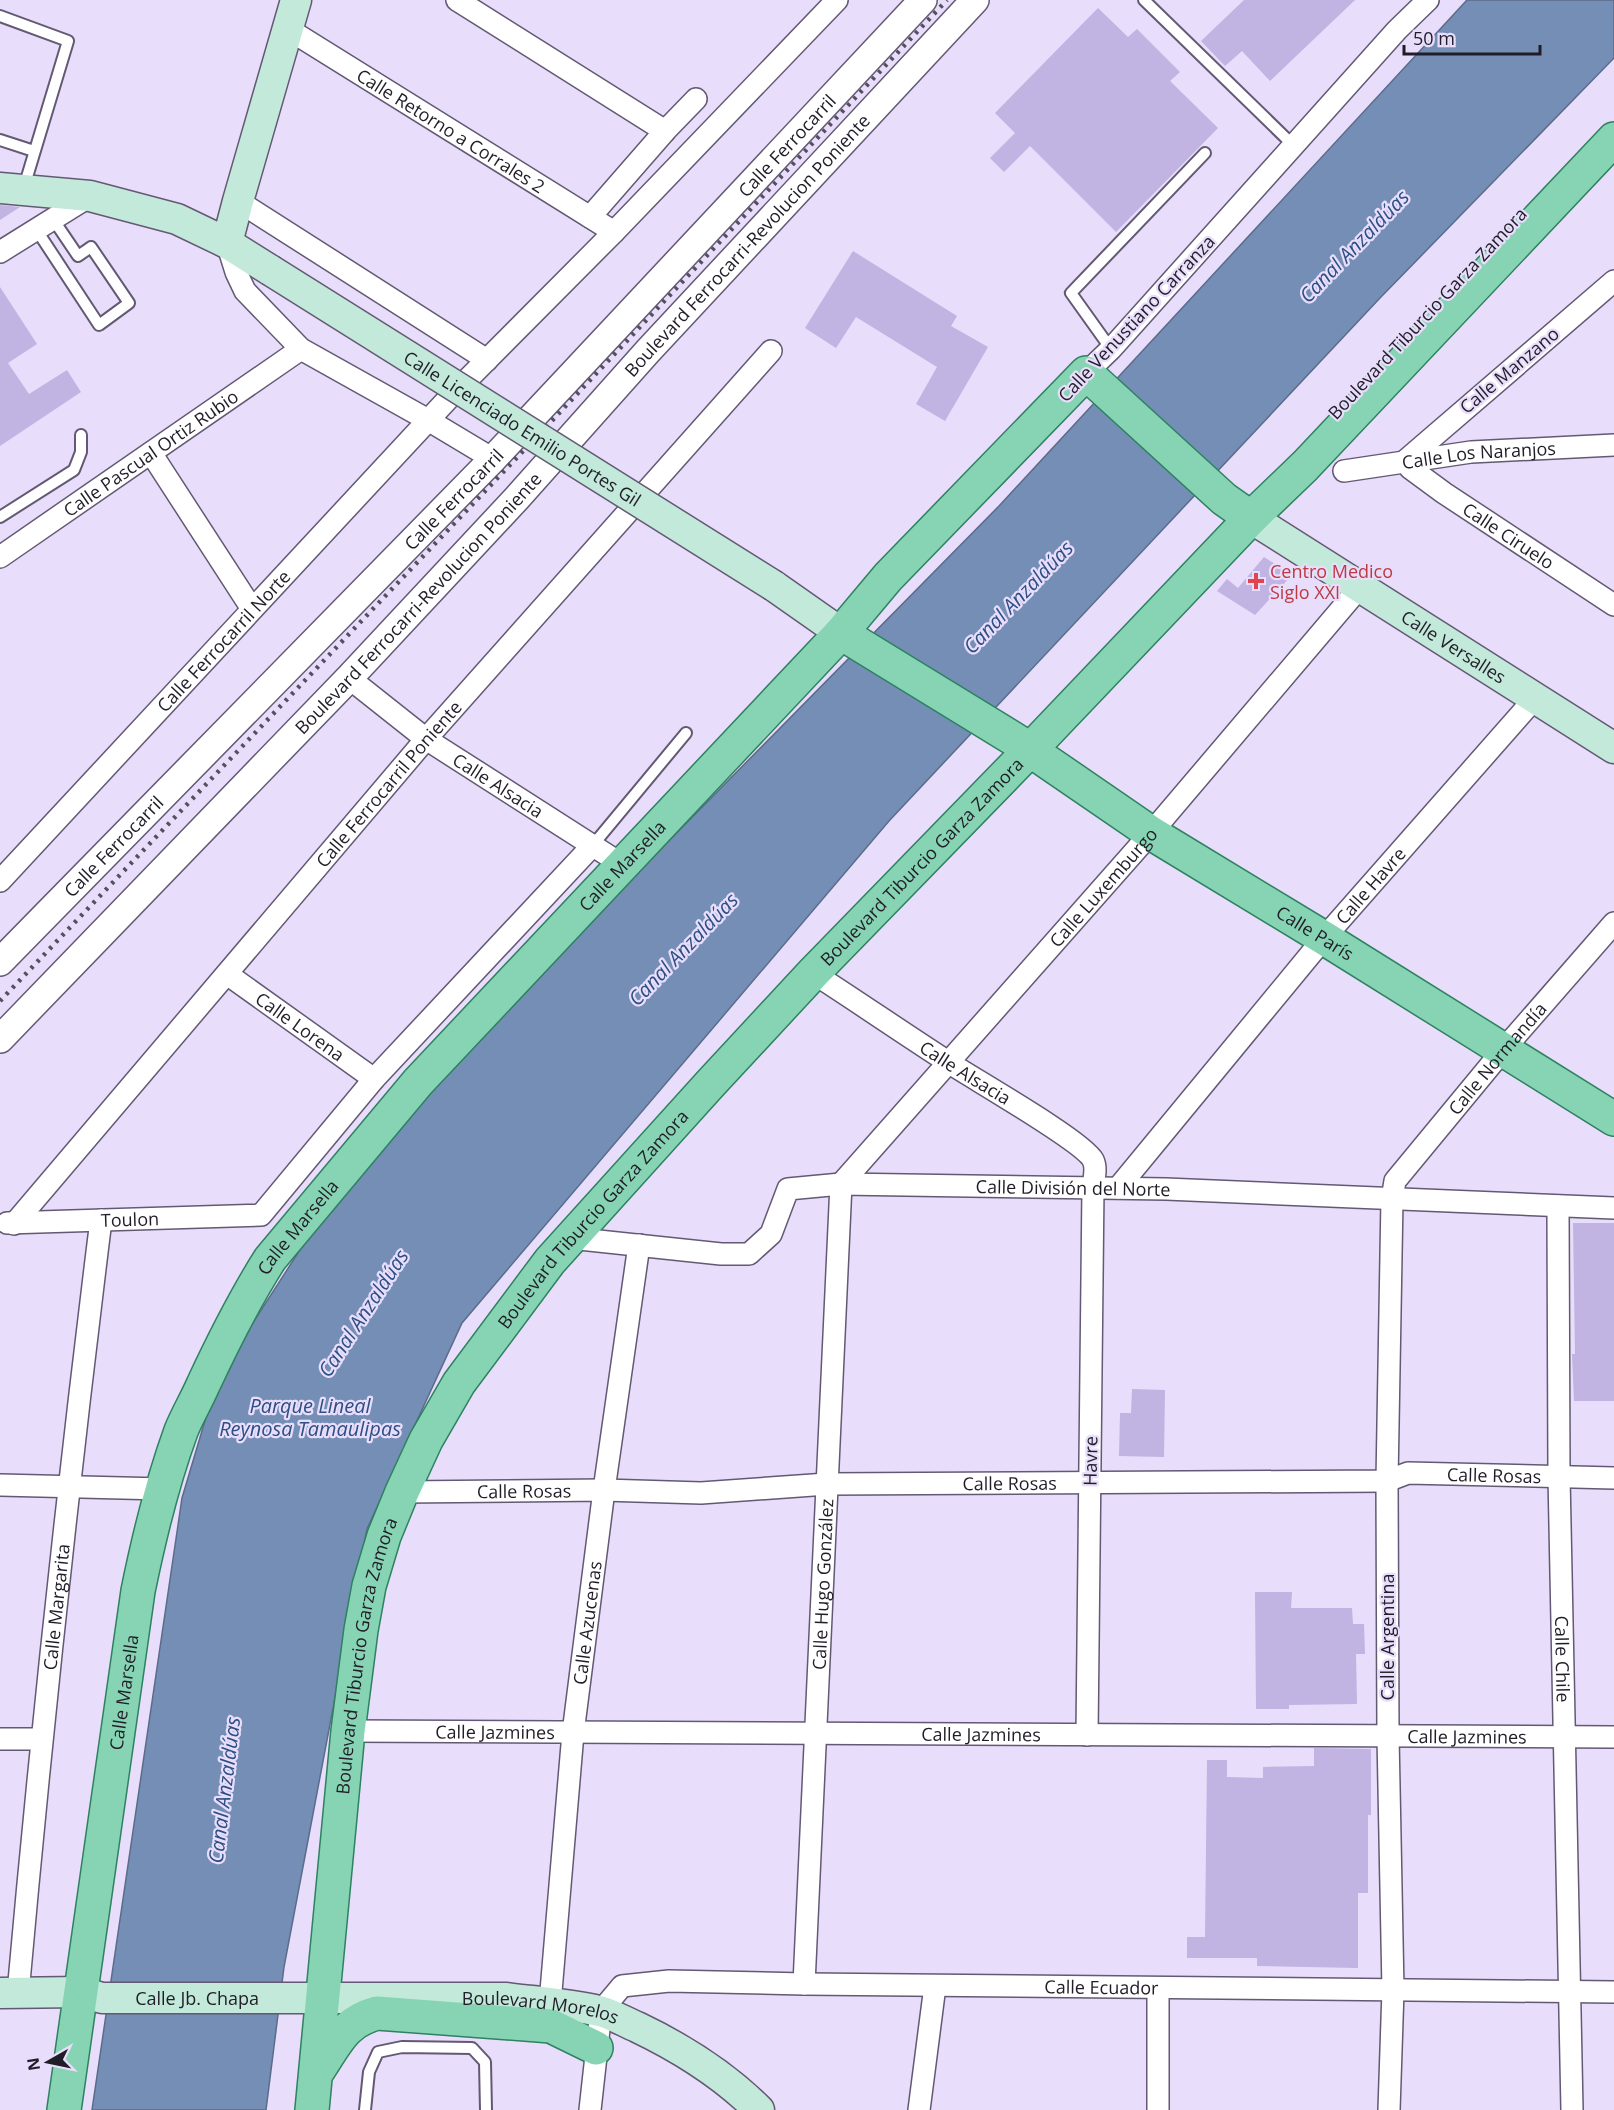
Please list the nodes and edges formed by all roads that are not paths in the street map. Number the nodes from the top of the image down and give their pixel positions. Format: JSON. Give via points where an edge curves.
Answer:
{"nodes":[{"id":1,"x":296,"y":0,"type":"edge"},
{"id":2,"x":457,"y":0,"type":"edge"},
{"id":3,"x":837,"y":0,"type":"edge"},
{"id":4,"x":923,"y":0,"type":"edge"},
{"id":5,"x":975,"y":0,"type":"edge"},
{"id":6,"x":1144,"y":0,"type":"edge"},
{"id":7,"x":1428,"y":0,"type":"edge"},
{"id":8,"x":0,"y":16,"type":"edge"},
{"id":9,"x":288,"y":29,"type":"junction"},
{"id":10,"x":696,"y":99,"type":"dead end"},
{"id":11,"x":1614,"y":115,"type":"edge"},
{"id":12,"x":665,"y":130,"type":"junction"},
{"id":13,"x":1614,"y":139,"type":"edge"},
{"id":14,"x":0,"y":140,"type":"edge"},
{"id":15,"x":1294,"y":146,"type":"junction"},
{"id":16,"x":34,"y":151,"type":"junction"},
{"id":17,"x":1204,"y":153,"type":"dead end"},
{"id":18,"x":11,"y":189,"type":"edge"},
{"id":19,"x":90,"y":196,"type":"junction"},
{"id":20,"x":238,"y":201,"type":"junction"},
{"id":21,"x":590,"y":217,"type":"junction"},
{"id":22,"x":45,"y":224,"type":"junction"},
{"id":23,"x":614,"y":232,"type":"junction"},
{"id":24,"x":228,"y":243,"type":"junction"},
{"id":25,"x":0,"y":252,"type":"edge"},
{"id":26,"x":1614,"y":281,"type":"edge"},
{"id":27,"x":301,"y":349,"type":"junction"},
{"id":28,"x":1111,"y":349,"type":"junction"},
{"id":29,"x":771,"y":351,"type":"dead end"},
{"id":30,"x":487,"y":360,"type":"junction"},
{"id":31,"x":1093,"y":379,"type":"junction"},
{"id":32,"x":429,"y":420,"type":"junction"},
{"id":33,"x":81,"y":435,"type":"dead end"},
{"id":34,"x":1614,"y":445,"type":"edge"},
{"id":35,"x":151,"y":453,"type":"junction"},
{"id":36,"x":493,"y":459,"type":"junction"},
{"id":37,"x":1405,"y":461,"type":"junction"},
{"id":38,"x":1344,"y":471,"type":"dead end"},
{"id":39,"x":1238,"y":509,"type":"junction"},
{"id":40,"x":0,"y":517,"type":"edge"},
{"id":41,"x":0,"y":557,"type":"edge"},
{"id":42,"x":1360,"y":587,"type":"junction"},
{"id":43,"x":1614,"y":604,"type":"edge"},
{"id":44,"x":252,"y":609,"type":"junction"},
{"id":45,"x":850,"y":639,"type":"junction"},
{"id":46,"x":349,"y":678,"type":"junction"},
{"id":47,"x":1536,"y":697,"type":"junction"},
{"id":48,"x":686,"y":733,"type":"dead end"},
{"id":49,"x":426,"y":740,"type":"junction"},
{"id":50,"x":1024,"y":746,"type":"junction"},
{"id":51,"x":1614,"y":748,"type":"edge"},
{"id":52,"x":1151,"y":832,"type":"junction"},
{"id":53,"x":593,"y":845,"type":"junction"},
{"id":54,"x":624,"y":865,"type":"junction"},
{"id":55,"x":0,"y":881,"type":"edge"},
{"id":56,"x":1614,"y":923,"type":"edge"},
{"id":57,"x":1324,"y":938,"type":"junction"},
{"id":58,"x":0,"y":962,"type":"edge"},
{"id":59,"x":813,"y":972,"type":"junction"},
{"id":60,"x":227,"y":974,"type":"junction"},
{"id":61,"x":0,"y":1039,"type":"edge"},
{"id":62,"x":1504,"y":1049,"type":"junction"},
{"id":63,"x":948,"y":1062,"type":"junction"},
{"id":64,"x":374,"y":1079,"type":"junction"},
{"id":65,"x":1614,"y":1119,"type":"edge"},
{"id":66,"x":841,"y":1184,"type":"junction"},
{"id":67,"x":1093,"y":1187,"type":"junction"},
{"id":68,"x":1118,"y":1188,"type":"junction"},
{"id":69,"x":1392,"y":1199,"type":"junction"},
{"id":70,"x":1558,"y":1206,"type":"junction"},
{"id":71,"x":1614,"y":1208,"type":"edge"},
{"id":72,"x":101,"y":1220,"type":"junction"},
{"id":73,"x":7,"y":1223,"type":"edge"},
{"id":74,"x":570,"y":1238,"type":"junction"},
{"id":75,"x":639,"y":1245,"type":"junction"},
{"id":76,"x":1558,"y":1476,"type":"junction"},
{"id":77,"x":1614,"y":1478,"type":"edge"},
{"id":78,"x":1387,"y":1481,"type":"junction"},
{"id":79,"x":1090,"y":1483,"type":"junction"},
{"id":80,"x":827,"y":1484,"type":"junction"},
{"id":81,"x":0,"y":1485,"type":"edge"},
{"id":82,"x":68,"y":1487,"type":"junction"},
{"id":83,"x":162,"y":1490,"type":"junction"},
{"id":84,"x":604,"y":1490,"type":"junction"},
{"id":85,"x":402,"y":1492,"type":"junction"},
{"id":86,"x":348,"y":1731,"type":"junction"},
{"id":87,"x":573,"y":1733,"type":"junction"},
{"id":88,"x":816,"y":1735,"type":"junction"},
{"id":89,"x":1087,"y":1735,"type":"junction"},
{"id":90,"x":1388,"y":1736,"type":"junction"},
{"id":91,"x":1564,"y":1737,"type":"junction"},
{"id":92,"x":1614,"y":1737,"type":"edge"},
{"id":93,"x":41,"y":1738,"type":"junction"},
{"id":94,"x":0,"y":1739,"type":"edge"},
{"id":95,"x":804,"y":1984,"type":"junction"},
{"id":96,"x":935,"y":1986,"type":"junction"},
{"id":97,"x":1158,"y":1988,"type":"junction"},
{"id":98,"x":1393,"y":1990,"type":"junction"},
{"id":99,"x":1570,"y":1992,"type":"junction"},
{"id":100,"x":1614,"y":1992,"type":"edge"},
{"id":101,"x":9,"y":1993,"type":"edge"},
{"id":102,"x":92,"y":1995,"type":"junction"},
{"id":103,"x":308,"y":1999,"type":"junction"},
{"id":104,"x":550,"y":2003,"type":"junction"},
{"id":105,"x":601,"y":2011,"type":"junction"},
{"id":106,"x":596,"y":2048,"type":"junction"},
{"id":107,"x":316,"y":2073,"type":"junction"},
{"id":108,"x":64,"y":2110,"type":"edge"},
{"id":109,"x":312,"y":2110,"type":"edge"},
{"id":110,"x":365,"y":2110,"type":"edge"},
{"id":111,"x":486,"y":2110,"type":"edge"},
{"id":112,"x":590,"y":2110,"type":"edge"},
{"id":113,"x":759,"y":2110,"type":"edge"},
{"id":114,"x":920,"y":2110,"type":"edge"},
{"id":115,"x":1158,"y":2110,"type":"edge"},
{"id":116,"x":1389,"y":2110,"type":"edge"},
{"id":117,"x":1572,"y":2110,"type":"edge"}],
"edges":[{"from":1,"to":9,"type":"main road"},
{"from":2,"to":12,"type":"street"},
{"from":3,"to":23,"type":"street"},
{"from":4,"to":36,"type":"street","name":"Calle Ferrocarril"},
{"from":5,"to":46,"type":"street","name":"Boulevard Ferrocarri-Revolucion Poniente"},
{"from":6,"to":15,"type":"lane"},
{"from":7,"to":15,"type":"street","name":"Calle Venustiano Carranza"},
{"from":8,"to":16,"type":"lane","via":[[68,41]]},
{"from":9,"to":20,"type":"main road"},
{"from":9,"to":21,"type":"street","name":"Calle Retorno a Corrales 2"},
{"from":10,"to":12,"type":"street"},
{"from":11,"to":39,"type":"main road","name":"Boulevard Tiburcio Garza Zamora"},
{"from":12,"to":21,"type":"street"},
{"from":13,"to":39,"type":"main road","via":[[1305,466]]},
{"from":14,"to":16,"type":"lane"},
{"from":15,"to":28,"type":"street","name":"Calle Venustiano Carranza"},
{"from":16,"to":18,"type":"lane"},
{"from":17,"to":28,"type":"lane","via":[[1071,293]]},
{"from":18,"to":19,"type":"main road","name":"Calle Licenciado Emilio Portes Gil"},
{"from":19,"to":22,"type":"street"},
{"from":19,"to":24,"type":"main road","name":"Calle Licenciado Emilio Portes Gil","via":[[177,219]]},
{"from":20,"to":24,"type":"main road"},
{"from":20,"to":30,"type":"street"},
{"from":21,"to":23,"type":"street","name":"Calle Retorno a Corrales 2"},
{"from":22,"to":22,"type":"lane","via":[[99,326],[129,303],[92,247],[78,256]]},
{"from":22,"to":25,"type":"street"},
{"from":23,"to":30,"type":"street"},
{"from":24,"to":27,"type":"street","via":[[246,291]]},
{"from":24,"to":45,"type":"main road","name":"Calle Licenciado Emilio Portes Gil","bridge":true,"via":[[774,586]]},
{"from":26,"to":37,"type":"street","name":"Calle Manzano"},
{"from":27,"to":32,"type":"street"},
{"from":27,"to":35,"type":"street","name":"Calle Pascual Ortiz Rubio"},
{"from":28,"to":31,"type":"street","name":"Calle Venustiano Carranza"},
{"from":29,"to":49,"type":"street","name":"Calle Ferrocarril Poniente"},
{"from":30,"to":32,"type":"street","name":"Calle Ferrocarril Norte"},
{"from":31,"to":39,"type":"main road","name":"Calle Versalles"},
{"from":31,"to":45,"type":"main road","name":"Calle Venustiano Carranza","via":[[888,577]]},
{"from":32,"to":36,"type":"street"},
{"from":32,"to":44,"type":"street","name":"Calle Ferrocarril Norte"},
{"from":33,"to":40,"type":"lane","via":[[81,452],[74,470]]},
{"from":34,"to":37,"type":"street","name":"Calle Los Naranjos","via":[[1471,452]]},
{"from":35,"to":41,"type":"street","name":"Calle Pascual Ortiz Rubio"},
{"from":35,"to":44,"type":"street"},
{"from":36,"to":58,"type":"street","name":"Calle Ferrocarril"},
{"from":37,"to":38,"type":"street","name":"Calle Los Naranjos"},
{"from":37,"to":43,"type":"street","name":"Calle Ciruelo","via":[[1444,493]]},
{"from":39,"to":42,"type":"main road","name":"Calle Versalles"},
{"from":39,"to":50,"type":"main road","name":"Boulevard Tiburcio Garza Zamora"},
{"from":42,"to":47,"type":"main road","name":"Calle Versalles"},
{"from":42,"to":52,"type":"street","name":"Calle Luxemburgo"},
{"from":44,"to":55,"type":"street","name":"Calle Ferrocarril Norte"},
{"from":45,"to":50,"type":"main road","name":"Calle Licenciado Emilio Portes Gil"},
{"from":45,"to":54,"type":"main road","name":"Calle Marsella"},
{"from":46,"to":49,"type":"street","name":"Calle Alsacia"},
{"from":46,"to":61,"type":"street","name":"Boulevard Ferrocarri-Revolucion Poniente"},
{"from":47,"to":51,"type":"main road","name":"Calle Versalles"},
{"from":47,"to":57,"type":"street","name":"Calle Havre"},
{"from":48,"to":53,"type":"lane"},
{"from":49,"to":53,"type":"street","name":"Calle Alsacia"},
{"from":49,"to":60,"type":"street","name":"Calle Ferrocarril Poniente"},
{"from":50,"to":52,"type":"main road","name":"Calle París"},
{"from":50,"to":59,"type":"main road","name":"Boulevard Tiburcio Garza Zamora"},
{"from":52,"to":57,"type":"main road","name":"Calle París"},
{"from":52,"to":63,"type":"street","name":"Calle Luxemburgo"},
{"from":53,"to":54,"type":"street","name":"Calle Alsacia"},
{"from":53,"to":64,"type":"street"},
{"from":54,"to":83,"type":"main road","name":"Calle Marsella","via":[[418,1082],[270,1260],[217,1355],[182,1431]]},
{"from":56,"to":62,"type":"street","name":"Calle Normandía"},
{"from":57,"to":62,"type":"main road","name":"Calle París"},
{"from":57,"to":68,"type":"street","name":"Calle Havre"},
{"from":59,"to":63,"type":"street","name":"Calle Alsacia"},
{"from":59,"to":74,"type":"main road","name":"Boulevard Tiburcio Garza Zamora"},
{"from":60,"to":64,"type":"street","name":"Calle Lorena"},
{"from":60,"to":73,"type":"street","name":"Calle Ferrocarril Poniente"},
{"from":62,"to":65,"type":"main road","name":"Calle París"},
{"from":62,"to":69,"type":"street","name":"Calle Normandía","via":[[1395,1181]]},
{"from":63,"to":66,"type":"street","name":"Calle Luxemburgo"},
{"from":63,"to":67,"type":"street","name":"Calle Alsacia","via":[[1079,1146],[1092,1159]]},
{"from":64,"to":72,"type":"street","name":"Toulon","via":[[261,1215]]},
{"from":66,"to":67,"type":"street","name":"Calle División del Norte"},
{"from":66,"to":75,"type":"street","name":"Calle División del Norte","via":[[788,1190],[771,1234],[749,1254]]},
{"from":66,"to":80,"type":"street","name":"Calle Hugo González"},
{"from":67,"to":68,"type":"street","name":"Calle División del Norte"},
{"from":67,"to":79,"type":"street","name":"Havre"},
{"from":68,"to":69,"type":"street","name":"Calle División del Norte"},
{"from":69,"to":70,"type":"street","name":"Calle División del Norte"},
{"from":69,"to":78,"type":"street","name":"Calle Argentina"},
{"from":70,"to":71,"type":"street","name":"Calle División del Norte"},
{"from":70,"to":76,"type":"street","name":"Calle Chile"},
{"from":72,"to":73,"type":"street","name":"Toulon"},
{"from":72,"to":82,"type":"street","name":"Calle Margarita"},
{"from":74,"to":75,"type":"street","name":"Calle División del Norte"},
{"from":74,"to":85,"type":"main road","name":"Boulevard Tiburcio Garza Zamora","via":[[459,1383]]},
{"from":75,"to":84,"type":"street","name":"Calle Azucenas"},
{"from":76,"to":77,"type":"street","name":"Calle Rosas"},
{"from":76,"to":78,"type":"street","name":"Calle Rosas","via":[[1408,1473]]},
{"from":76,"to":91,"type":"street","name":"Calle Chile"},
{"from":78,"to":79,"type":"street","name":"Calle Rosas"},
{"from":78,"to":90,"type":"street","name":"Calle Argentina"},
{"from":79,"to":80,"type":"street","name":"Calle Rosas"},
{"from":79,"to":89,"type":"street","name":"Havre"},
{"from":80,"to":84,"type":"street","name":"Calle Rosas","via":[[701,1493]]},
{"from":80,"to":88,"type":"street","name":"Calle Hugo González"},
{"from":81,"to":82,"type":"street"},
{"from":82,"to":83,"type":"street"},
{"from":82,"to":93,"type":"street","name":"Calle Margarita"},
{"from":83,"to":102,"type":"main road","name":"Calle Marsella","via":[[138,1591]]},
{"from":84,"to":85,"type":"street","name":"Calle Rosas"},
{"from":84,"to":87,"type":"street","name":"Calle Azucenas"},
{"from":85,"to":86,"type":"main road","name":"Boulevard Tiburcio Garza Zamora","via":[[369,1586]]},
{"from":86,"to":87,"type":"street","name":"Calle Jazmines"},
{"from":86,"to":103,"type":"main road","name":"Boulevard Tiburcio Garza Zamora"},
{"from":87,"to":88,"type":"street","name":"Calle Jazmines"},
{"from":87,"to":104,"type":"street","name":"Calle Azucenas"},
{"from":88,"to":89,"type":"street","name":"Calle Jazmines"},
{"from":88,"to":95,"type":"street","name":"Calle Hugo González"},
{"from":89,"to":90,"type":"street","name":"Calle Jazmines"},
{"from":90,"to":91,"type":"street","name":"Calle Jazmines"},
{"from":90,"to":98,"type":"street","name":"Calle Argentina"},
{"from":91,"to":92,"type":"street","name":"Calle Jazmines"},
{"from":91,"to":99,"type":"street","name":"Calle Chile"},
{"from":93,"to":94,"type":"street"},
{"from":93,"to":101,"type":"street","name":"Calle Margarita"},
{"from":95,"to":96,"type":"street","name":"Calle Ecuador"},
{"from":95,"to":105,"type":"street","name":"Calle Ecuador","via":[[669,1981],[622,1986]]},
{"from":96,"to":97,"type":"street","name":"Calle Ecuador"},
{"from":96,"to":114,"type":"street"},
{"from":97,"to":98,"type":"street","name":"Calle Ecuador"},
{"from":97,"to":115,"type":"street"},
{"from":98,"to":99,"type":"street","name":"Calle Ecuador"},
{"from":98,"to":116,"type":"street","name":"Calle Argentina"},
{"from":99,"to":100,"type":"street","name":"Calle Ecuador"},
{"from":99,"to":117,"type":"street","name":"Calle Chile"},
{"from":101,"to":102,"type":"main road","name":"Calle Jb. Chapa"},
{"from":102,"to":103,"type":"main road","name":"Calle Jb. Chapa"},
{"from":102,"to":108,"type":"main road"},
{"from":103,"to":104,"type":"main road","name":"Boulevard Morelos","via":[[507,1998]]},
{"from":103,"to":107,"type":"main road","name":"Boulevard Tiburcio Garza Zamora"},
{"from":104,"to":105,"type":"main road","name":"Boulevard Morelos"},
{"from":105,"to":106,"type":"street"},
{"from":105,"to":113,"type":"main road","name":"Boulevard Morelos","via":[[690,2055],[726,2079]]},
{"from":106,"to":107,"type":"main road","via":[[551,2026],[377,2013],[360,2018],[346,2029]]},
{"from":106,"to":112,"type":"street"},
{"from":107,"to":109,"type":"main road","name":"Boulevard Tiburcio Garza Zamora"},
{"from":110,"to":111,"type":"lane","via":[[369,2072],[378,2052],[402,2047],[472,2048],[485,2062]]}]}
